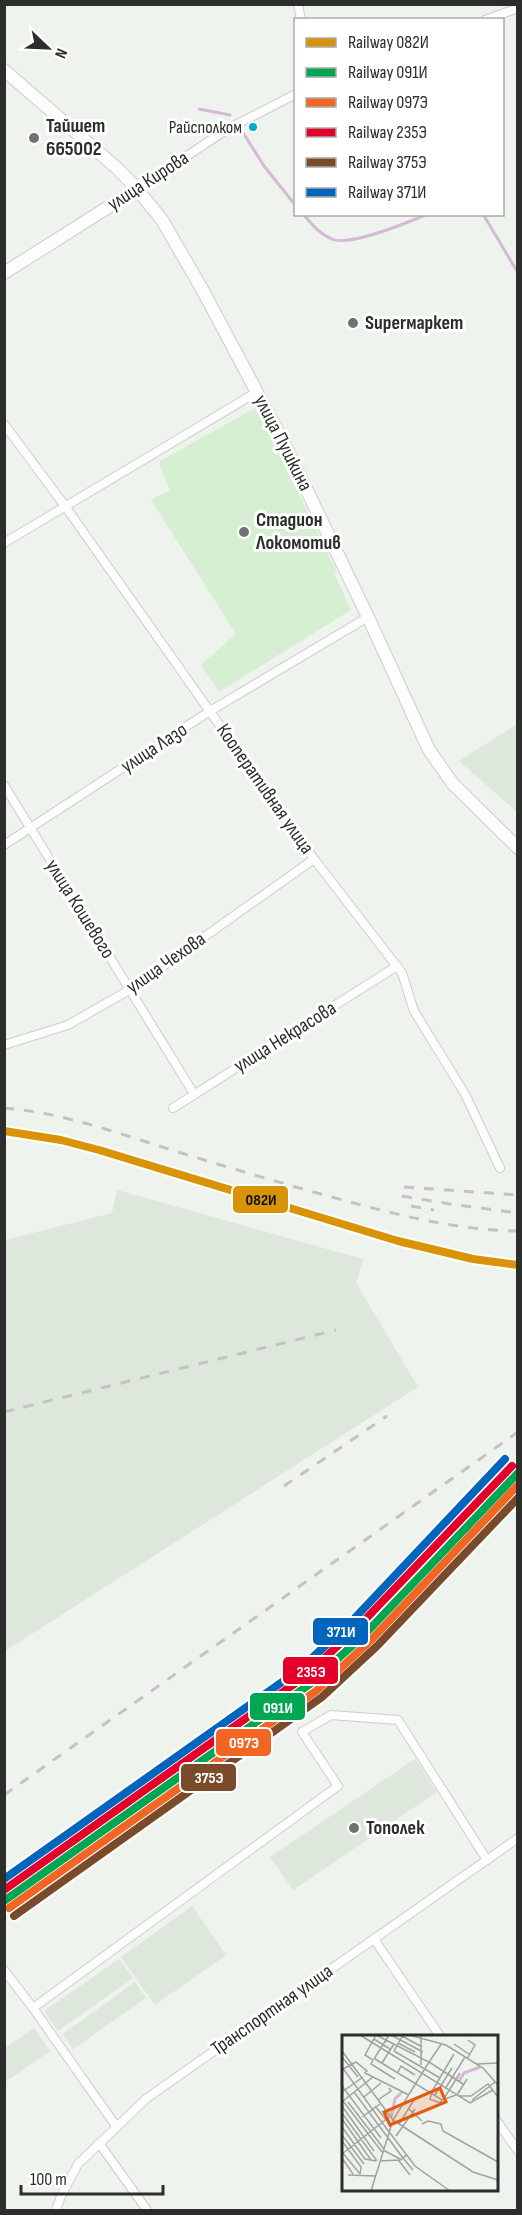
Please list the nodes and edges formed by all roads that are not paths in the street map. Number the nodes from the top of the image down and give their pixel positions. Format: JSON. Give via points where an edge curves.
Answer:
{"nodes":[{"id":1,"x":518,"y":9,"type":"edge"},
{"id":2,"x":491,"y":18,"type":"edge"},
{"id":3,"x":4,"y":70,"type":"edge"},
{"id":4,"x":294,"y":95,"type":"edge"},
{"id":5,"x":137,"y":189,"type":"junction"},
{"id":6,"x":4,"y":273,"type":"edge"},
{"id":7,"x":256,"y":392,"type":"junction"},
{"id":8,"x":4,"y":424,"type":"edge"},
{"id":9,"x":66,"y":506,"type":"junction"},
{"id":10,"x":4,"y":543,"type":"edge"},
{"id":11,"x":368,"y":617,"type":"junction"},
{"id":12,"x":210,"y":711,"type":"junction"},
{"id":13,"x":4,"y":785,"type":"edge"},
{"id":14,"x":31,"y":829,"type":"junction"},
{"id":15,"x":4,"y":845,"type":"edge"},
{"id":16,"x":518,"y":848,"type":"edge"},
{"id":17,"x":314,"y":859,"type":"junction"},
{"id":18,"x":397,"y":966,"type":"junction"},
{"id":19,"x":131,"y":989,"type":"junction"},
{"id":20,"x":4,"y":1045,"type":"edge"},
{"id":21,"x":194,"y":1094,"type":"junction"},
{"id":22,"x":172,"y":1108,"type":"dead end"},
{"id":23,"x":500,"y":1168,"type":"dead end"},
{"id":24,"x":517,"y":1839,"type":"edge"},
{"id":25,"x":487,"y":1860,"type":"junction"},
{"id":26,"x":374,"y":1939,"type":"junction"},
{"id":27,"x":4,"y":1970,"type":"edge"},
{"id":28,"x":33,"y":2008,"type":"junction"},
{"id":29,"x":439,"y":2035,"type":"edge"},
{"id":30,"x":498,"y":2123,"type":"edge"},
{"id":31,"x":116,"y":2126,"type":"junction"},
{"id":32,"x":99,"y":2143,"type":"junction"},
{"id":33,"x":518,"y":2151,"type":"edge"},
{"id":34,"x":56,"y":2211,"type":"edge"},
{"id":35,"x":147,"y":2211,"type":"edge"}],
"edges":[{"from":1,"to":2,"type":"street"},
{"from":3,"to":5,"type":"main road","name":"улица Пушкина"},
{"from":4,"to":5,"type":"street","name":"улица Кирова","via":[[226,130]]},
{"from":5,"to":6,"type":"main road","name":"улица Кирова"},
{"from":5,"to":7,"type":"main road","name":"улица Пушкина","via":[[162,220]]},
{"from":7,"to":9,"type":"street"},
{"from":7,"to":11,"type":"main road","name":"улица Пушкина"},
{"from":8,"to":9,"type":"street","name":"Кооперативная улица"},
{"from":9,"to":10,"type":"street"},
{"from":9,"to":12,"type":"street","name":"Кооперативная улица"},
{"from":11,"to":12,"type":"street","name":"улица Лазо"},
{"from":11,"to":16,"type":"main road","name":"улица Пушкина","via":[[435,758],[453,784]]},
{"from":12,"to":14,"type":"street","name":"улица Лазо"},
{"from":12,"to":17,"type":"street","name":"Кооперативная улица"},
{"from":13,"to":14,"type":"street","name":"улица Кошевого"},
{"from":14,"to":15,"type":"street","name":"улица Лазо"},
{"from":14,"to":19,"type":"street","name":"улица Кошевого"},
{"from":17,"to":18,"type":"street","name":"Кооперативная улица"},
{"from":17,"to":19,"type":"street","name":"улица Чехова"},
{"from":18,"to":21,"type":"street","name":"улица Некрасова"},
{"from":18,"to":23,"type":"street","name":"Кооперативная улица","via":[[414,1011],[465,1094]]},
{"from":19,"to":20,"type":"street","name":"улица Чехова","via":[[68,1025]]},
{"from":19,"to":21,"type":"street","name":"улица Кошевого"},
{"from":21,"to":22,"type":"street","name":"улица Некрасова"},
{"from":24,"to":25,"type":"street","name":"Транспортная улица"},
{"from":25,"to":26,"type":"street","name":"Транспортная улица"},
{"from":25,"to":28,"type":"street","via":[[398,1720],[331,1715],[302,1732],[338,1786]]},
{"from":26,"to":29,"type":"street"},
{"from":26,"to":31,"type":"street","name":"Транспортная улица","via":[[147,2098]]},
{"from":27,"to":28,"type":"street"},
{"from":28,"to":31,"type":"street"},
{"from":30,"to":33,"type":"street"},
{"from":31,"to":32,"type":"street","name":"Транспортная улица"},
{"from":32,"to":34,"type":"street","name":"Транспортная улица","via":[[78,2164]]},
{"from":32,"to":35,"type":"street"}]}
